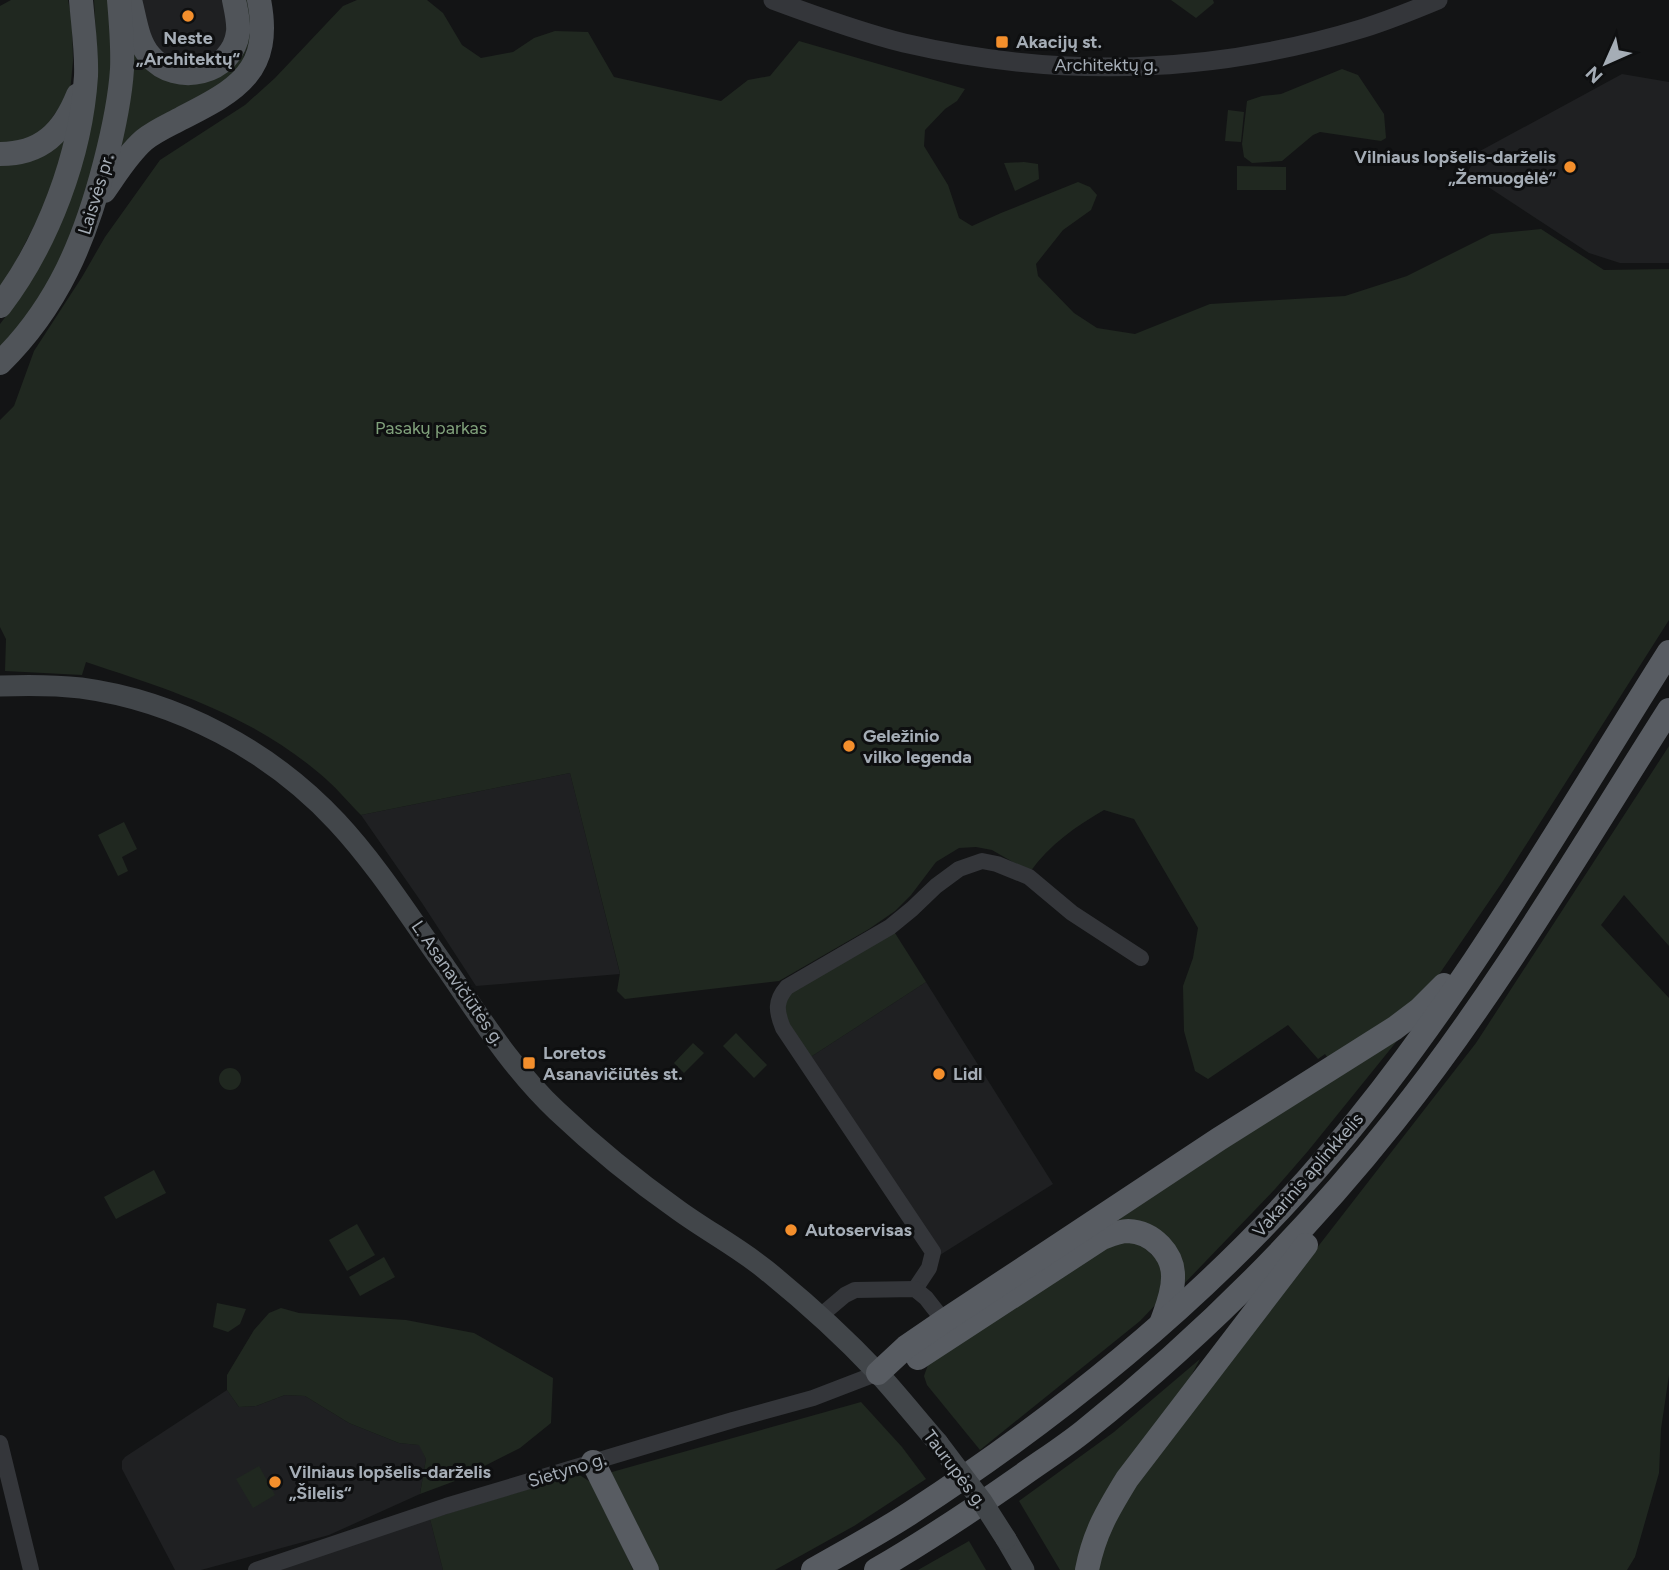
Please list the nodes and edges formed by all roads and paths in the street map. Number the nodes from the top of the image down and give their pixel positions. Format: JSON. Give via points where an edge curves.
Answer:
{"nodes":[{"id":1,"x":81,"y":0,"type":"edge"},
{"id":2,"x":119,"y":0,"type":"edge"},
{"id":3,"x":130,"y":0,"type":"edge"},
{"id":4,"x":234,"y":0,"type":"edge"},
{"id":5,"x":259,"y":0,"type":"edge"},
{"id":6,"x":773,"y":0,"type":"edge"},
{"id":7,"x":1438,"y":0,"type":"edge"},
{"id":8,"x":86,"y":74,"type":"junction"},
{"id":9,"x":0,"y":154,"type":"edge"},
{"id":10,"x":95,"y":203,"type":"junction"},
{"id":11,"x":0,"y":306,"type":"edge"},
{"id":12,"x":0,"y":363,"type":"edge"},
{"id":13,"x":1669,"y":652,"type":"edge"},
{"id":14,"x":0,"y":686,"type":"edge"},
{"id":15,"x":1669,"y":709,"type":"edge"},
{"id":16,"x":1482,"y":948,"type":"junction"},
{"id":17,"x":1141,"y":958,"type":"dead end"},
{"id":18,"x":1348,"y":1177,"type":"junction"},
{"id":19,"x":915,"y":1289,"type":"junction"},
{"id":20,"x":819,"y":1317,"type":"junction"},
{"id":21,"x":944,"y":1321,"type":"junction"},
{"id":22,"x":1161,"y":1323,"type":"junction"},
{"id":23,"x":878,"y":1373,"type":"junction"},
{"id":24,"x":0,"y":1443,"type":"edge"},
{"id":25,"x":593,"y":1462,"type":"junction"},
{"id":26,"x":31,"y":1570,"type":"edge"},
{"id":27,"x":256,"y":1570,"type":"edge"},
{"id":28,"x":647,"y":1570,"type":"edge"},
{"id":29,"x":813,"y":1570,"type":"edge"},
{"id":30,"x":876,"y":1570,"type":"edge"},
{"id":31,"x":1024,"y":1570,"type":"edge"},
{"id":32,"x":1087,"y":1570,"type":"edge"}],
"edges":[{"from":1,"to":8,"type":"main road","name":"Laisvės pr."},
{"from":2,"to":10,"type":"main road","name":"Laisvės pr.","via":[[121,79],[115,125]]},
{"from":3,"to":4,"type":"main road","via":[[150,56],[186,74],[210,69],[230,52],[238,32]]},
{"from":5,"to":10,"type":"main road","via":[[260,51],[243,80],[231,92],[145,140]]},
{"from":6,"to":7,"type":"street","name":"Architektų g.","via":[[873,34],[947,52],[1013,62],[1117,68],[1212,62],[1283,49],[1374,25]]},
{"from":8,"to":9,"type":"main road","via":[[60,129],[31,150]]},
{"from":8,"to":11,"type":"main road","name":"Laisvės pr.","via":[[79,130],[64,182],[27,268]]},
{"from":10,"to":12,"type":"main road","name":"Laisvės pr.","via":[[62,282]]},
{"from":13,"to":16,"type":"highway","name":"Vakarinis aplinkkelis"},
{"from":14,"to":20,"type":"main road","name":"L. Asanavičiūtės g.","via":[[84,689],[173,711],[248,749],[306,790],[367,857],[547,1102],[609,1159],[763,1267]]},
{"from":15,"to":18,"type":"highway","name":"Vakarinis aplinkkelis","via":[[1500,975]]},
{"from":16,"to":21,"type":"highway","via":[[1395,1028]]},
{"from":16,"to":22,"type":"highway","name":"Vakarinis aplinkkelis","via":[[1421,1038],[1333,1150],[1234,1258]]},
{"from":17,"to":19,"type":"street","via":[[1072,913],[1029,877],[982,861],[959,869],[890,927],[782,994],[776,1006],[783,1028],[933,1252]]},
{"from":18,"to":30,"type":"highway","name":"Vakarinis aplinkkelis","via":[[1291,1242],[1152,1375],[1081,1433],[967,1514]]},
{"from":18,"to":32,"type":"highway","via":[[1311,1237],[1127,1479],[1104,1517]]},
{"from":19,"to":20,"type":"street","via":[[855,1290]]},
{"from":19,"to":21,"type":"street"},
{"from":20,"to":23,"type":"main road","name":"L. Asanavičiūtės g."},
{"from":21,"to":23,"type":"highway"},
{"from":22,"to":23,"type":"highway","via":[[1171,1298],[1169,1258],[1147,1237],[1120,1232],[1102,1238],[917,1359]]},
{"from":22,"to":29,"type":"highway","name":"Vakarinis aplinkkelis","via":[[990,1460],[910,1514]]},
{"from":23,"to":25,"type":"street","name":"Sietyno g.","via":[[813,1398]]},
{"from":23,"to":31,"type":"main road","name":"Taurupės g.","bridge":true,"via":[[981,1500]]},
{"from":24,"to":26,"type":"street"},
{"from":25,"to":27,"type":"street","name":"Sietyno g."},
{"from":25,"to":28,"type":"highway"}]}
